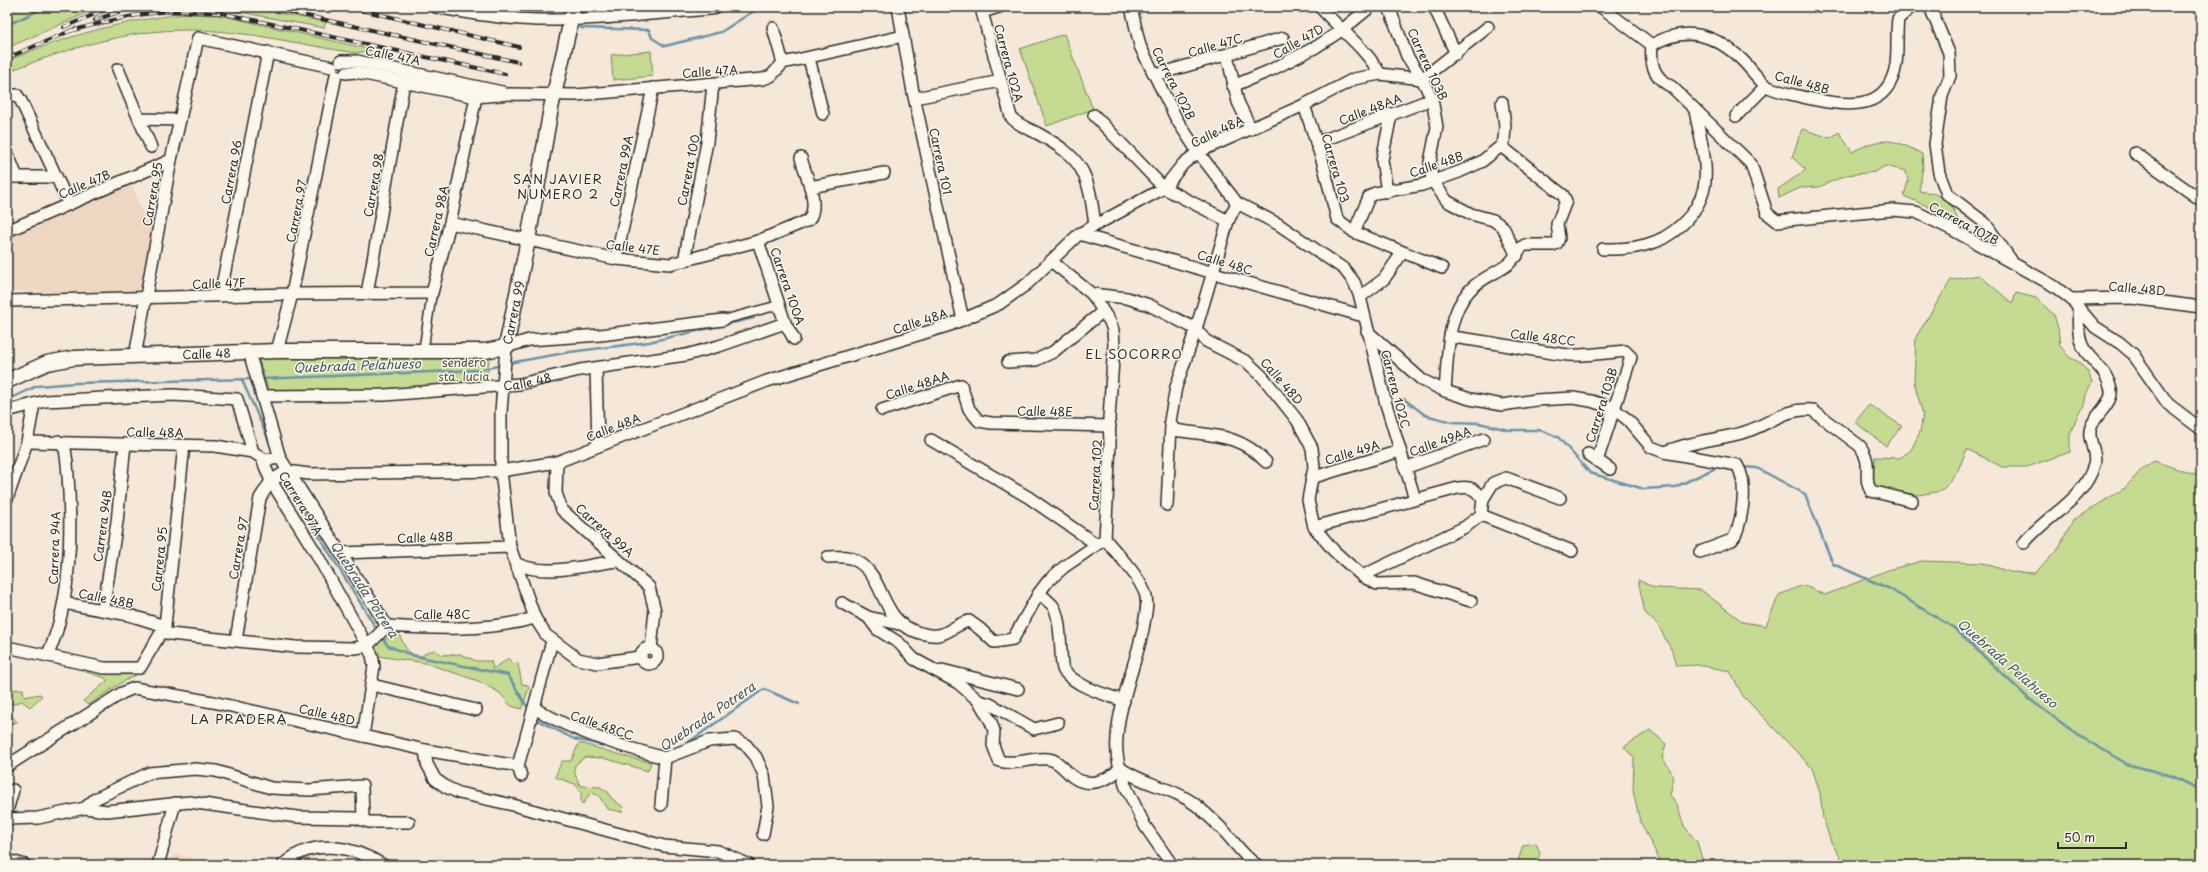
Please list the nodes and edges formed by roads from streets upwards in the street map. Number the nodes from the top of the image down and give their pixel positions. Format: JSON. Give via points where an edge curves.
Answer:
{"nodes":[{"id":1,"x":436,"y":7,"type":"edge"},
{"id":2,"x":716,"y":7,"type":"edge"},
{"id":3,"x":898,"y":7,"type":"edge"},
{"id":4,"x":999,"y":7,"type":"edge"},
{"id":5,"x":1130,"y":7,"type":"edge"},
{"id":6,"x":1320,"y":7,"type":"edge"},
{"id":7,"x":1370,"y":7,"type":"edge"},
{"id":8,"x":1389,"y":7,"type":"edge"},
{"id":9,"x":1434,"y":7,"type":"edge"},
{"id":10,"x":1602,"y":7,"type":"edge"},
{"id":11,"x":1911,"y":7,"type":"edge"},
{"id":12,"x":1930,"y":7,"type":"edge"},
{"id":13,"x":572,"y":13,"type":"edge"},
{"id":14,"x":1488,"y":27,"type":"dead end"},
{"id":15,"x":773,"y":28,"type":"dead end"},
{"id":16,"x":1342,"y":30,"type":"junction"},
{"id":17,"x":903,"y":36,"type":"junction"},
{"id":18,"x":198,"y":38,"type":"joint"},
{"id":19,"x":1283,"y":38,"type":"dead end"},
{"id":20,"x":1652,"y":45,"type":"junction"},
{"id":21,"x":268,"y":52,"type":"junction"},
{"id":22,"x":1456,"y":54,"type":"junction"},
{"id":23,"x":1227,"y":55,"type":"junction"},
{"id":24,"x":809,"y":58,"type":"junction"},
{"id":25,"x":783,"y":63,"type":"junction"},
{"id":26,"x":118,"y":69,"type":"dead end"},
{"id":27,"x":339,"y":69,"type":"junction"},
{"id":28,"x":1380,"y":74,"type":"junction"},
{"id":29,"x":1155,"y":75,"type":"junction"},
{"id":30,"x":1422,"y":79,"type":"junction"},
{"id":31,"x":1001,"y":81,"type":"junction"},
{"id":32,"x":404,"y":82,"type":"junction"},
{"id":33,"x":713,"y":84,"type":"junction"},
{"id":34,"x":1233,"y":86,"type":"junction"},
{"id":35,"x":1766,"y":86,"type":"junction"},
{"id":36,"x":653,"y":88,"type":"junction"},
{"id":37,"x":510,"y":94,"type":"junction"},
{"id":38,"x":7,"y":95,"type":"edge"},
{"id":39,"x":554,"y":95,"type":"junction"},
{"id":40,"x":476,"y":97,"type":"junction"},
{"id":41,"x":915,"y":98,"type":"junction"},
{"id":42,"x":1432,"y":99,"type":"junction"},
{"id":43,"x":1502,"y":102,"type":"dead end"},
{"id":44,"x":1304,"y":105,"type":"junction"},
{"id":45,"x":1695,"y":110,"type":"junction"},
{"id":46,"x":823,"y":114,"type":"dead end"},
{"id":47,"x":1094,"y":115,"type":"dead end"},
{"id":48,"x":1391,"y":115,"type":"junction"},
{"id":49,"x":1736,"y":116,"type":"dead end"},
{"id":50,"x":139,"y":119,"type":"junction"},
{"id":51,"x":180,"y":120,"type":"junction"},
{"id":52,"x":1250,"y":129,"type":"junction"},
{"id":53,"x":1316,"y":143,"type":"junction"},
{"id":54,"x":1501,"y":146,"type":"junction"},
{"id":55,"x":151,"y":147,"type":"dead end"},
{"id":56,"x":7,"y":152,"type":"edge"},
{"id":57,"x":1198,"y":152,"type":"junction"},
{"id":58,"x":2135,"y":153,"type":"dead end"},
{"id":59,"x":801,"y":158,"type":"dead end"},
{"id":60,"x":171,"y":160,"type":"junction"},
{"id":61,"x":884,"y":173,"type":"dead end"},
{"id":62,"x":12,"y":177,"type":"edge"},
{"id":63,"x":56,"y":177,"type":"junction"},
{"id":64,"x":1432,"y":180,"type":"junction"},
{"id":65,"x":810,"y":187,"type":"junction"},
{"id":66,"x":1164,"y":188,"type":"junction"},
{"id":67,"x":1387,"y":192,"type":"junction"},
{"id":68,"x":2201,"y":200,"type":"edge"},
{"id":69,"x":1237,"y":203,"type":"junction"},
{"id":70,"x":69,"y":204,"type":"junction"},
{"id":71,"x":1228,"y":221,"type":"junction"},
{"id":72,"x":450,"y":223,"type":"junction"},
{"id":73,"x":1095,"y":225,"type":"junction"},
{"id":74,"x":7,"y":231,"type":"edge"},
{"id":75,"x":1354,"y":232,"type":"junction"},
{"id":76,"x":1079,"y":234,"type":"junction"},
{"id":77,"x":528,"y":240,"type":"junction"},
{"id":78,"x":758,"y":241,"type":"junction"},
{"id":79,"x":1603,"y":249,"type":"dead end"},
{"id":80,"x":1402,"y":253,"type":"junction"},
{"id":81,"x":1516,"y":256,"type":"junction"},
{"id":82,"x":616,"y":260,"type":"junction"},
{"id":83,"x":684,"y":261,"type":"junction"},
{"id":84,"x":1052,"y":261,"type":"junction"},
{"id":85,"x":2013,"y":263,"type":"junction"},
{"id":86,"x":1442,"y":268,"type":"dead end"},
{"id":87,"x":1213,"y":272,"type":"junction"},
{"id":88,"x":432,"y":293,"type":"junction"},
{"id":89,"x":292,"y":294,"type":"junction"},
{"id":90,"x":367,"y":294,"type":"junction"},
{"id":91,"x":1092,"y":294,"type":"junction"},
{"id":92,"x":220,"y":296,"type":"junction"},
{"id":93,"x":1360,"y":297,"type":"junction"},
{"id":94,"x":146,"y":298,"type":"junction"},
{"id":95,"x":2071,"y":299,"type":"junction"},
{"id":96,"x":7,"y":301,"type":"edge"},
{"id":97,"x":779,"y":305,"type":"junction"},
{"id":98,"x":2201,"y":307,"type":"edge"},
{"id":99,"x":2078,"y":309,"type":"junction"},
{"id":100,"x":1102,"y":312,"type":"junction"},
{"id":101,"x":1363,"y":316,"type":"junction"},
{"id":102,"x":723,"y":320,"type":"joint"},
{"id":103,"x":963,"y":320,"type":"junction"},
{"id":104,"x":785,"y":323,"type":"junction"},
{"id":105,"x":1196,"y":329,"type":"junction"},
{"id":106,"x":1367,"y":331,"type":"junction"},
{"id":107,"x":1450,"y":338,"type":"junction"},
{"id":108,"x":794,"y":339,"type":"dead end"},
{"id":109,"x":505,"y":349,"type":"junction"},
{"id":110,"x":277,"y":351,"type":"junction"},
{"id":111,"x":423,"y":352,"type":"junction"},
{"id":112,"x":135,"y":356,"type":"junction"},
{"id":113,"x":1631,"y":357,"type":"joint"},
{"id":114,"x":251,"y":358,"type":"junction"},
{"id":115,"x":1008,"y":362,"type":"dead end"},
{"id":116,"x":596,"y":369,"type":"junction"},
{"id":117,"x":7,"y":381,"type":"edge"},
{"id":118,"x":503,"y":383,"type":"junction"},
{"id":119,"x":1445,"y":391,"type":"junction"},
{"id":120,"x":261,"y":392,"type":"junction"},
{"id":121,"x":34,"y":404,"type":"junction"},
{"id":122,"x":1613,"y":408,"type":"junction"},
{"id":123,"x":882,"y":410,"type":"dead end"},
{"id":124,"x":7,"y":411,"type":"edge"},
{"id":125,"x":979,"y":421,"type":"joint"},
{"id":126,"x":1110,"y":426,"type":"junction"},
{"id":127,"x":1176,"y":429,"type":"junction"},
{"id":128,"x":2201,"y":429,"type":"edge"},
{"id":129,"x":931,"y":440,"type":"dead end"},
{"id":130,"x":1484,"y":440,"type":"dead end"},
{"id":131,"x":58,"y":441,"type":"junction"},
{"id":132,"x":27,"y":442,"type":"junction"},
{"id":133,"x":125,"y":444,"type":"junction"},
{"id":134,"x":184,"y":445,"type":"junction"},
{"id":135,"x":598,"y":446,"type":"junction"},
{"id":136,"x":1400,"y":451,"type":"junction"},
{"id":137,"x":1664,"y":452,"type":"junction"},
{"id":138,"x":260,"y":457,"type":"junction"},
{"id":139,"x":279,"y":458,"type":"junction"},
{"id":140,"x":557,"y":462,"type":"junction"},
{"id":141,"x":1266,"y":462,"type":"dead end"},
{"id":142,"x":1405,"y":468,"type":"junction"},
{"id":143,"x":1610,"y":469,"type":"dead end"},
{"id":144,"x":501,"y":471,"type":"junction"},
{"id":145,"x":287,"y":472,"type":"junction"},
{"id":146,"x":1312,"y":472,"type":"junction"},
{"id":147,"x":272,"y":481,"type":"junction"},
{"id":148,"x":1560,"y":498,"type":"dead end"},
{"id":149,"x":7,"y":499,"type":"edge"},
{"id":150,"x":1415,"y":499,"type":"junction"},
{"id":151,"x":1483,"y":499,"type":"junction"},
{"id":152,"x":1912,"y":501,"type":"dead end"},
{"id":153,"x":1166,"y":505,"type":"dead end"},
{"id":154,"x":1481,"y":515,"type":"junction"},
{"id":155,"x":1314,"y":527,"type":"junction"},
{"id":156,"x":1100,"y":541,"type":"junction"},
{"id":157,"x":2024,"y":543,"type":"dead end"},
{"id":158,"x":510,"y":547,"type":"junction"},
{"id":159,"x":1572,"y":551,"type":"dead end"},
{"id":160,"x":1700,"y":552,"type":"dead end"},
{"id":161,"x":341,"y":553,"type":"junction"},
{"id":162,"x":828,"y":557,"type":"dead end"},
{"id":163,"x":617,"y":561,"type":"junction"},
{"id":164,"x":515,"y":563,"type":"junction"},
{"id":165,"x":1362,"y":576,"type":"junction"},
{"id":166,"x":1039,"y":593,"type":"junction"},
{"id":167,"x":1471,"y":601,"type":"dead end"},
{"id":168,"x":64,"y":603,"type":"junction"},
{"id":169,"x":842,"y":603,"type":"dead end"},
{"id":170,"x":103,"y":610,"type":"junction"},
{"id":171,"x":868,"y":617,"type":"junction"},
{"id":172,"x":535,"y":618,"type":"junction"},
{"id":173,"x":899,"y":624,"type":"junction"},
{"id":174,"x":386,"y":627,"type":"junction"},
{"id":175,"x":164,"y":629,"type":"junction"},
{"id":176,"x":236,"y":640,"type":"junction"},
{"id":177,"x":552,"y":641,"type":"junction"},
{"id":178,"x":368,"y":644,"type":"junction"},
{"id":179,"x":7,"y":647,"type":"edge"},
{"id":180,"x":47,"y":656,"type":"junction"},
{"id":181,"x":930,"y":668,"type":"junction"},
{"id":182,"x":372,"y":685,"type":"junction"},
{"id":183,"x":1018,"y":689,"type":"dead end"},
{"id":184,"x":979,"y":701,"type":"junction"},
{"id":185,"x":1124,"y":701,"type":"junction"},
{"id":186,"x":534,"y":709,"type":"junction"},
{"id":187,"x":476,"y":710,"type":"dead end"},
{"id":188,"x":1058,"y":723,"type":"dead end"},
{"id":189,"x":363,"y":736,"type":"junction"},
{"id":190,"x":425,"y":750,"type":"junction"},
{"id":191,"x":664,"y":758,"type":"junction"},
{"id":192,"x":7,"y":766,"type":"edge"},
{"id":193,"x":1123,"y":771,"type":"junction"},
{"id":194,"x":13,"y":790,"type":"dead end"},
{"id":195,"x":175,"y":803,"type":"junction"},
{"id":196,"x":661,"y":805,"type":"dead end"},
{"id":197,"x":85,"y":808,"type":"junction"},
{"id":198,"x":7,"y":811,"type":"edge"},
{"id":199,"x":7,"y":819,"type":"edge"},
{"id":200,"x":363,"y":819,"type":"junction"},
{"id":201,"x":408,"y":822,"type":"dead end"},
{"id":202,"x":763,"y":834,"type":"dead end"},
{"id":203,"x":7,"y":860,"type":"edge"},
{"id":204,"x":25,"y":865,"type":"edge"},
{"id":205,"x":158,"y":865,"type":"edge"},
{"id":206,"x":283,"y":865,"type":"edge"},
{"id":207,"x":383,"y":865,"type":"edge"},
{"id":208,"x":749,"y":865,"type":"edge"},
{"id":209,"x":1172,"y":865,"type":"edge"},
{"id":210,"x":1258,"y":865,"type":"edge"}],
"edges":[{"from":1,"to":13,"type":"street","via":[[495,17],[536,20]]},
{"from":2,"to":13,"type":"street","via":[[704,10]]},
{"from":3,"to":17,"type":"street","name":"Carrera 101"},
{"from":4,"to":31,"type":"street","name":"Carrera 102A","via":[[982,12]]},
{"from":5,"to":29,"type":"street","name":"Carrera 102B","via":[[1140,46]]},
{"from":6,"to":16,"type":"street"},
{"from":7,"to":16,"type":"street","name":"Calle 47D"},
{"from":8,"to":30,"type":"street","name":"Carrera 103B","via":[[1407,56]]},
{"from":9,"to":22,"type":"street"},
{"from":10,"to":20,"type":"street"},
{"from":11,"to":35,"type":"street","name":"Calle 48B","via":[[1898,19],[1896,65],[1888,85],[1873,101],[1845,105],[1803,98]]},
{"from":12,"to":85,"type":"street","via":[[1949,53],[1950,76],[1942,96],[1935,144],[1939,173],[1947,194],[1985,223]]},
{"from":13,"to":39,"type":"street","name":"Carrera 99"},
{"from":14,"to":22,"type":"street"},
{"from":15,"to":25,"type":"street"},
{"from":16,"to":28,"type":"street","via":[[1358,43]]},
{"from":16,"to":34,"type":"street","name":"Calle 47D","via":[[1294,60]]},
{"from":17,"to":24,"type":"street"},
{"from":17,"to":41,"type":"street","name":"Carrera 101"},
{"from":18,"to":21,"type":"street","name":"Calle 47A"},
{"from":18,"to":51,"type":"street","name":"Carrera 95"},
{"from":19,"to":23,"type":"street","name":"Calle 47C"},
{"from":20,"to":35,"type":"street","name":"Calle 48B","via":[[1678,33],[1700,35],[1724,45]]},
{"from":20,"to":45,"type":"street","name":"Carrera 107B","via":[[1650,60],[1654,71],[1662,82],[1672,87]]},
{"from":21,"to":27,"type":"street","name":"Calle 47A"},
{"from":21,"to":92,"type":"street","name":"Carrera 96"},
{"from":22,"to":30,"type":"street"},
{"from":23,"to":29,"type":"street","name":"Calle 47C"},
{"from":23,"to":34,"type":"street"},
{"from":24,"to":25,"type":"street"},
{"from":24,"to":46,"type":"street"},
{"from":25,"to":33,"type":"street","name":"Calle 47A","via":[[772,76],[763,80]]},
{"from":26,"to":50,"type":"street"},
{"from":27,"to":32,"type":"street","name":"Calle 47A"},
{"from":27,"to":37,"type":"street","name":"Calle 47A","via":[[358,61]]},
{"from":27,"to":89,"type":"street","name":"Carrera 97"},
{"from":28,"to":30,"type":"street","name":"Calle 48A"},
{"from":28,"to":44,"type":"street","name":"Calle 48A","via":[[1354,78]]},
{"from":29,"to":57,"type":"street","name":"Carrera 102B","via":[[1177,120]]},
{"from":30,"to":42,"type":"street","name":"Carrera 103B"},
{"from":31,"to":41,"type":"street"},
{"from":31,"to":73,"type":"street","name":"Carrera 102A","via":[[1012,120],[1054,142],[1080,165],[1090,190]]},
{"from":32,"to":40,"type":"street","name":"Calle 47A"},
{"from":32,"to":90,"type":"street","name":"Carrera 98"},
{"from":33,"to":36,"type":"street","name":"Calle 47A"},
{"from":33,"to":83,"type":"street","name":"Carrera 100","via":[[707,142]]},
{"from":34,"to":52,"type":"street"},
{"from":35,"to":49,"type":"street"},
{"from":36,"to":39,"type":"street","name":"Calle 47A"},
{"from":36,"to":82,"type":"street","name":"Carrera 99A"},
{"from":37,"to":39,"type":"street","name":"Calle 47A"},
{"from":37,"to":40,"type":"street","name":"Calle 47A"},
{"from":38,"to":63,"type":"street","via":[[18,95]]},
{"from":39,"to":77,"type":"street","name":"Carrera 99"},
{"from":40,"to":72,"type":"street","name":"Carrera 98A"},
{"from":41,"to":103,"type":"street","name":"Carrera 101"},
{"from":42,"to":48,"type":"street","name":"Calle 48AA"},
{"from":42,"to":64,"type":"street","name":"Carrera 103B","via":[[1437,127],[1430,162]]},
{"from":43,"to":54,"type":"street","via":[[1505,133]]},
{"from":44,"to":52,"type":"street","name":"Calle 48A"},
{"from":44,"to":53,"type":"street","name":"Carrera 103"},
{"from":45,"to":79,"type":"street","via":[[1705,177],[1704,189],[1689,218],[1668,236],[1647,245],[1628,249]]},
{"from":45,"to":85,"type":"street","name":"Carrera 107B","via":[[1751,164],[1767,213],[1777,221],[1873,211],[1916,212]]},
{"from":47,"to":66,"type":"street"},
{"from":48,"to":53,"type":"street","name":"Calle 48AA"},
{"from":48,"to":67,"type":"street","via":[[1382,160]]},
{"from":50,"to":51,"type":"street"},
{"from":50,"to":55,"type":"street"},
{"from":51,"to":60,"type":"street","name":"Carrera 95"},
{"from":52,"to":57,"type":"street","name":"Calle 48A"},
{"from":53,"to":75,"type":"street","name":"Carrera 103","via":[[1337,219]]},
{"from":54,"to":64,"type":"street","name":"Calle 48B","via":[[1481,162]]},
{"from":54,"to":81,"type":"street","via":[[1563,195],[1566,201],[1557,224],[1557,243],[1525,245]]},
{"from":56,"to":62,"type":"street"},
{"from":57,"to":66,"type":"street","name":"Calle 48A","via":[[1183,164]]},
{"from":57,"to":69,"type":"street","name":"Carrera 102B"},
{"from":58,"to":68,"type":"street"},
{"from":59,"to":65,"type":"street"},
{"from":60,"to":70,"type":"street","name":"Calle 47B"},
{"from":60,"to":94,"type":"street","name":"Carrera 95"},
{"from":61,"to":65,"type":"street"},
{"from":62,"to":63,"type":"street"},
{"from":63,"to":70,"type":"street"},
{"from":64,"to":67,"type":"street","name":"Calle 48B","via":[[1422,185]]},
{"from":64,"to":81,"type":"street","via":[[1446,201],[1471,214],[1493,220],[1502,227]]},
{"from":65,"to":78,"type":"street","name":"Calle 47E","via":[[814,209],[809,220]]},
{"from":66,"to":71,"type":"street"},
{"from":66,"to":73,"type":"street","name":"Calle 48A"},
{"from":67,"to":75,"type":"street","name":"Calle 48B","via":[[1375,193],[1369,197]]},
{"from":69,"to":71,"type":"street"},
{"from":69,"to":93,"type":"street","name":"Carrera 102B","via":[[1278,224],[1344,269],[1354,282]]},
{"from":70,"to":74,"type":"street","name":"Calle 47B"},
{"from":71,"to":87,"type":"street"},
{"from":72,"to":77,"type":"street","name":"Calle 47E"},
{"from":72,"to":88,"type":"street","name":"Carrera 98A"},
{"from":73,"to":76,"type":"street","name":"Calle 48A"},
{"from":75,"to":80,"type":"street","name":"Carrera 103"},
{"from":76,"to":84,"type":"street","name":"Calle 48A"},
{"from":76,"to":87,"type":"street","name":"Calle 48C"},
{"from":77,"to":82,"type":"street","name":"Calle 47E"},
{"from":77,"to":109,"type":"street","name":"Carrera 99"},
{"from":78,"to":83,"type":"street","name":"Calle 47E"},
{"from":78,"to":97,"type":"street","name":"Carrera 100A"},
{"from":80,"to":86,"type":"street","name":"Carrera 103"},
{"from":80,"to":93,"type":"street","via":[[1384,279]]},
{"from":81,"to":107,"type":"street","via":[[1509,264],[1470,290],[1459,304]]},
{"from":82,"to":83,"type":"street","name":"Calle 47E","via":[[670,264]]},
{"from":84,"to":91,"type":"street","name":"Carrera 102"},
{"from":84,"to":103,"type":"street","name":"Calle 48A","via":[[1027,284],[999,304]]},
{"from":85,"to":95,"type":"street","name":"Carrera 107B","via":[[2054,286]]},
{"from":87,"to":101,"type":"street","name":"Calle 48C","via":[[1274,292]]},
{"from":87,"to":105,"type":"street"},
{"from":88,"to":90,"type":"street","name":"Calle 47F"},
{"from":88,"to":111,"type":"street","name":"Carrera 98A"},
{"from":89,"to":90,"type":"street","name":"Calle 47F"},
{"from":89,"to":92,"type":"street","name":"Calle 47F"},
{"from":89,"to":110,"type":"street","name":"Carrera 97"},
{"from":91,"to":100,"type":"street","name":"Carrera 102"},
{"from":91,"to":105,"type":"street","name":"Calle 48D","via":[[1128,298],[1149,305]]},
{"from":92,"to":94,"type":"street","name":"Calle 47F"},
{"from":93,"to":101,"type":"street","name":"Carrera 102B"},
{"from":94,"to":96,"type":"street","name":"Calle 47F"},
{"from":94,"to":112,"type":"street","name":"Carrera 95"},
{"from":95,"to":98,"type":"street","name":"Calle 48D","via":[[2132,298]]},
{"from":95,"to":99,"type":"street","name":"Carrera 107B"},
{"from":97,"to":102,"type":"street"},
{"from":97,"to":104,"type":"street","name":"Carrera 100A"},
{"from":99,"to":128,"type":"street","name":"Carrera 107B","via":[[2095,327],[2133,354],[2168,404]]},
{"from":99,"to":157,"type":"street","via":[[2082,346],[2106,374],[2111,392],[2110,398],[2089,431],[2095,464],[2073,500],[2035,529]]},
{"from":100,"to":115,"type":"street","via":[[1053,352],[1036,360]]},
{"from":100,"to":126,"type":"street","name":"Carrera 102","via":[[1112,326],[1114,341]]},
{"from":101,"to":106,"type":"street","name":"Carrera 102C"},
{"from":102,"to":109,"type":"street","via":[[600,335],[529,340]]},
{"from":103,"to":135,"type":"street","name":"Calle 48A","via":[[767,381]]},
{"from":104,"to":108,"type":"street","name":"Carrera 100A"},
{"from":104,"to":116,"type":"street","name":"Calle 48","via":[[686,355]]},
{"from":105,"to":127,"type":"street","via":[[1176,387],[1170,421]]},
{"from":105,"to":146,"type":"street","name":"Calle 48D","via":[[1206,341],[1247,362],[1289,408],[1312,448]]},
{"from":106,"to":119,"type":"street","via":[[1422,380]]},
{"from":106,"to":136,"type":"street","name":"Carrera 102C"},
{"from":107,"to":113,"type":"street","name":"Calle 48CC","via":[[1484,340],[1571,355],[1625,351]]},
{"from":107,"to":119,"type":"street"},
{"from":109,"to":111,"type":"street","name":"Calle 48"},
{"from":109,"to":118,"type":"street","name":"Carrera 99"},
{"from":110,"to":111,"type":"street","name":"Calle 48"},
{"from":110,"to":114,"type":"street","name":"Calle 48"},
{"from":112,"to":114,"type":"street","name":"Calle 48"},
{"from":112,"to":117,"type":"street","name":"Calle 48","via":[[74,358],[47,363]]},
{"from":113,"to":122,"type":"street","name":"Carrera 103B"},
{"from":114,"to":120,"type":"street","name":"Carrera 97A"},
{"from":116,"to":118,"type":"street","name":"Calle 48"},
{"from":116,"to":135,"type":"street"},
{"from":118,"to":120,"type":"street","name":"Calle 48","via":[[385,395]]},
{"from":118,"to":144,"type":"street","name":"Carrera 99"},
{"from":119,"to":122,"type":"street","via":[[1490,404],[1573,398]]},
{"from":120,"to":139,"type":"street","name":"Carrera 97A"},
{"from":121,"to":124,"type":"street"},
{"from":121,"to":132,"type":"street"},
{"from":121,"to":138,"type":"street","via":[[45,401],[173,395],[237,399]]},
{"from":122,"to":137,"type":"street","via":[[1628,420],[1651,447]]},
{"from":122,"to":143,"type":"street","name":"Carrera 103B","via":[[1592,458]]},
{"from":123,"to":125,"type":"street","name":"Calle 48AA","via":[[961,385],[969,409]]},
{"from":125,"to":126,"type":"street","name":"Calle 48E"},
{"from":126,"to":156,"type":"street","name":"Carrera 102"},
{"from":127,"to":141,"type":"street","via":[[1228,437],[1245,444]]},
{"from":127,"to":153,"type":"street"},
{"from":129,"to":156,"type":"street"},
{"from":130,"to":142,"type":"street","name":"Calle 49AA"},
{"from":131,"to":132,"type":"street","name":"Calle 48A"},
{"from":131,"to":133,"type":"street","name":"Calle 48A"},
{"from":131,"to":168,"type":"street","name":"Carrera 94A","via":[[65,449],[69,483],[69,557]]},
{"from":132,"to":149,"type":"street"},
{"from":133,"to":134,"type":"street","name":"Calle 48A"},
{"from":133,"to":170,"type":"street","name":"Carrera 94B","via":[[117,522]]},
{"from":134,"to":138,"type":"street","name":"Calle 48A","via":[[215,446]]},
{"from":134,"to":175,"type":"street","name":"Carrera 95"},
{"from":135,"to":140,"type":"street","name":"Calle 48A"},
{"from":136,"to":142,"type":"street","name":"Carrera 102C"},
{"from":136,"to":146,"type":"street","name":"Calle 49A"},
{"from":137,"to":152,"type":"street","via":[[1686,444],[1750,430],[1787,413],[1803,409],[1812,410],[1860,446],[1868,462],[1867,482],[1871,491]]},
{"from":137,"to":160,"type":"street","via":[[1740,469],[1743,489],[1735,536],[1732,540]]},
{"from":138,"to":139,"type":"street","name":"Calle 48A"},
{"from":138,"to":147,"type":"street","name":"Carrera 97A"},
{"from":139,"to":145,"type":"street","name":"Carrera 97A"},
{"from":140,"to":144,"type":"street","name":"Calle 48A"},
{"from":140,"to":163,"type":"street","name":"Carrera 99A","via":[[556,484],[559,504],[568,516]]},
{"from":142,"to":150,"type":"street","name":"Carrera 102C"},
{"from":144,"to":145,"type":"street","name":"Calle 48A","via":[[309,474]]},
{"from":144,"to":158,"type":"street","name":"Carrera 99"},
{"from":145,"to":147,"type":"street","name":"Carrera 97"},
{"from":145,"to":161,"type":"street","name":"Carrera 97A"},
{"from":146,"to":155,"type":"street","name":"Calle 48D","via":[[1308,500]]},
{"from":147,"to":176,"type":"street","name":"Carrera 97","via":[[260,498]]},
{"from":147,"to":178,"type":"street","name":"Carrera 97A"},
{"from":148,"to":151,"type":"street","via":[[1506,478],[1493,483]]},
{"from":150,"to":151,"type":"street","via":[[1468,487],[1478,492]]},
{"from":150,"to":155,"type":"street"},
{"from":151,"to":154,"type":"street"},
{"from":154,"to":159,"type":"street"},
{"from":154,"to":165,"type":"street","via":[[1465,527]]},
{"from":155,"to":165,"type":"street","via":[[1334,551]]},
{"from":156,"to":166,"type":"street","via":[[1056,574]]},
{"from":156,"to":185,"type":"street","via":[[1140,584],[1145,594],[1147,608],[1138,654]]},
{"from":158,"to":161,"type":"street","name":"Calle 48B"},
{"from":158,"to":164,"type":"street","name":"Carrera 99"},
{"from":161,"to":174,"type":"street","name":"Carrera 97A"},
{"from":162,"to":173,"type":"street","via":[[854,559],[864,565]]},
{"from":163,"to":164,"type":"street","via":[[554,570]]},
{"from":163,"to":177,"type":"street","name":"Carrera 99A","via":[[649,587],[655,611],[651,648],[642,651],[640,657],[597,663],[578,659]]},
{"from":164,"to":172,"type":"street","name":"Carrera 99"},
{"from":165,"to":167,"type":"street","via":[[1376,584],[1414,583]]},
{"from":166,"to":173,"type":"street","via":[[1013,639],[994,642],[968,621],[939,635],[926,634]]},
{"from":166,"to":185,"type":"street","via":[[1054,607],[1062,637],[1064,670],[1094,691]]},
{"from":168,"to":170,"type":"street","name":"Calle 48B"},
{"from":168,"to":180,"type":"street","name":"Carrera 94A"},
{"from":169,"to":171,"type":"street"},
{"from":170,"to":175,"type":"street","name":"Calle 48B"},
{"from":171,"to":173,"type":"street"},
{"from":171,"to":181,"type":"street","via":[[877,629],[899,643],[914,659]]},
{"from":172,"to":174,"type":"street","name":"Calle 48C","via":[[516,623],[464,628]]},
{"from":172,"to":177,"type":"street"},
{"from":174,"to":178,"type":"street"},
{"from":175,"to":176,"type":"street","via":[[170,634]]},
{"from":175,"to":180,"type":"street","name":"Carrera 95","via":[[140,668],[104,668]]},
{"from":176,"to":178,"type":"street","via":[[331,649]]},
{"from":177,"to":186,"type":"street"},
{"from":178,"to":182,"type":"street","name":"Carrera 97A","via":[[374,666]]},
{"from":179,"to":180,"type":"street"},
{"from":181,"to":183,"type":"street"},
{"from":181,"to":184,"type":"street","via":[[958,683]]},
{"from":182,"to":187,"type":"street"},
{"from":182,"to":189,"type":"street","name":"Carrera 97A"},
{"from":184,"to":188,"type":"street","via":[[990,704],[1034,729]]},
{"from":184,"to":193,"type":"street","via":[[991,722],[994,732],[993,745],[999,761],[1008,764],[1042,758],[1051,759],[1079,781],[1099,782]]},
{"from":185,"to":193,"type":"street","via":[[1116,736],[1117,758]]},
{"from":186,"to":190,"type":"street","name":"Calle 48D","via":[[519,771]]},
{"from":186,"to":191,"type":"street","name":"Calle 48CC","via":[[561,724],[604,742]]},
{"from":189,"to":190,"type":"street","name":"Calle 48D"},
{"from":189,"to":192,"type":"street","name":"Calle 48D","via":[[213,702],[130,689]]},
{"from":190,"to":208,"type":"street","via":[[427,764],[436,779],[459,793],[513,805],[657,845],[718,851]]},
{"from":191,"to":196,"type":"street"},
{"from":191,"to":202,"type":"street","via":[[709,742],[735,739],[746,745],[756,757],[764,775],[768,806]]},
{"from":193,"to":209,"type":"street","via":[[1125,785],[1145,826]]},
{"from":193,"to":210,"type":"street","via":[[1181,795],[1196,805],[1225,832],[1245,857]]},
{"from":194,"to":198,"type":"street"},
{"from":195,"to":197,"type":"street","via":[[108,810]]},
{"from":195,"to":200,"type":"street","via":[[199,802],[303,818]]},
{"from":195,"to":205,"type":"street"},
{"from":197,"to":199,"type":"street","via":[[38,818]]},
{"from":197,"to":200,"type":"street","via":[[95,799],[149,773],[194,769],[216,771],[271,788],[309,790],[362,786]]},
{"from":200,"to":201,"type":"street","via":[[369,822]]},
{"from":203,"to":204,"type":"street"},
{"from":206,"to":207,"type":"street","via":[[306,850],[327,847],[364,854]]}]}
